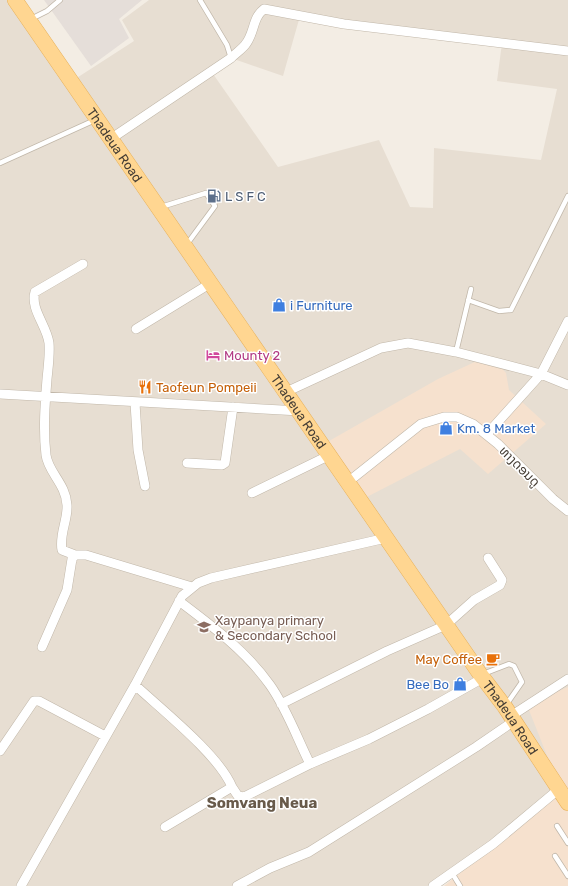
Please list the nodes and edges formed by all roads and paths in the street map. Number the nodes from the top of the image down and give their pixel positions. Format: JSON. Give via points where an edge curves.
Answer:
{"nodes":[{"id":1,"x":16,"y":0,"type":"edge"},
{"id":2,"x":60,"y":0,"type":"edge"},
{"id":3,"x":200,"y":0,"type":"edge"},
{"id":4,"x":29,"y":20,"type":"junction"},
{"id":5,"x":568,"y":51,"type":"edge"},
{"id":6,"x":231,"y":58,"type":"junction"},
{"id":7,"x":98,"y":118,"type":"junction"},
{"id":8,"x":112,"y":138,"type":"junction"},
{"id":9,"x":0,"y":164,"type":"edge"},
{"id":10,"x":568,"y":196,"type":"edge"},
{"id":11,"x":159,"y":208,"type":"junction"},
{"id":12,"x":186,"y":246,"type":"junction"},
{"id":13,"x":83,"y":264,"type":"dead end"},
{"id":14,"x":211,"y":283,"type":"junction"},
{"id":15,"x":471,"y":288,"type":"dead end"},
{"id":16,"x":468,"y":300,"type":"junction"},
{"id":17,"x":568,"y":321,"type":"edge"},
{"id":18,"x":136,"y":329,"type":"dead end"},
{"id":19,"x":456,"y":352,"type":"junction"},
{"id":20,"x":540,"y":374,"type":"junction"},
{"id":21,"x":568,"y":385,"type":"edge"},
{"id":22,"x":286,"y":392,"type":"junction"},
{"id":23,"x":0,"y":394,"type":"edge"},
{"id":24,"x":45,"y":398,"type":"junction"},
{"id":25,"x":135,"y":403,"type":"junction"},
{"id":26,"x":233,"y":407,"type":"junction"},
{"id":27,"x":300,"y":411,"type":"junction"},
{"id":28,"x":487,"y":434,"type":"junction"},
{"id":29,"x":330,"y":455,"type":"junction"},
{"id":30,"x":187,"y":463,"type":"dead end"},
{"id":31,"x":348,"y":482,"type":"junction"},
{"id":32,"x":145,"y":486,"type":"dead end"},
{"id":33,"x":252,"y":493,"type":"dead end"},
{"id":34,"x":568,"y":511,"type":"edge"},
{"id":35,"x":386,"y":538,"type":"junction"},
{"id":36,"x":74,"y":555,"type":"junction"},
{"id":37,"x":488,"y":558,"type":"dead end"},
{"id":38,"x":192,"y":587,"type":"junction"},
{"id":39,"x":179,"y":601,"type":"junction"},
{"id":40,"x":446,"y":625,"type":"junction"},
{"id":41,"x":42,"y":647,"type":"dead end"},
{"id":42,"x":482,"y":676,"type":"junction"},
{"id":43,"x":568,"y":679,"type":"edge"},
{"id":44,"x":135,"y":685,"type":"junction"},
{"id":45,"x":281,"y":704,"type":"junction"},
{"id":46,"x":510,"y":715,"type":"junction"},
{"id":47,"x":105,"y":736,"type":"junction"},
{"id":48,"x":0,"y":751,"type":"edge"},
{"id":49,"x":310,"y":764,"type":"junction"},
{"id":50,"x":232,"y":787,"type":"junction"},
{"id":51,"x":560,"y":789,"type":"junction"},
{"id":52,"x":568,"y":803,"type":"edge"},
{"id":53,"x":557,"y":826,"type":"dead end"},
{"id":54,"x":165,"y":827,"type":"dead end"},
{"id":55,"x":568,"y":843,"type":"edge"},
{"id":56,"x":555,"y":856,"type":"dead end"},
{"id":57,"x":452,"y":873,"type":"junction"},
{"id":58,"x":568,"y":876,"type":"edge"},
{"id":59,"x":21,"y":886,"type":"edge"},
{"id":60,"x":236,"y":886,"type":"edge"},
{"id":61,"x":433,"y":886,"type":"edge"},
{"id":62,"x":460,"y":886,"type":"edge"}],
"edges":[{"from":1,"to":4,"type":"main road","name":"Thadeua Road"},
{"from":2,"to":4,"type":"lane","via":[[47,11]]},
{"from":3,"to":6,"type":"lane","via":[[227,45]]},
{"from":4,"to":7,"type":"main road","name":"Thadeua Road"},
{"from":5,"to":6,"type":"street","via":[[344,24],[264,9],[255,19],[246,45]]},
{"from":6,"to":8,"type":"street"},
{"from":7,"to":8,"type":"main road","name":"Thadeua Road"},
{"from":7,"to":9,"type":"lane"},
{"from":8,"to":11,"type":"main road","name":"Thadeua Road"},
{"from":10,"to":16,"type":"lane","via":[[511,310],[499,311]]},
{"from":11,"to":12,"type":"main road","name":"Thadeua Road"},
{"from":11,"to":12,"type":"lane","via":[[206,193],[215,206]]},
{"from":12,"to":14,"type":"main road","name":"Thadeua Road"},
{"from":13,"to":24,"type":"street","via":[[35,292],[33,297],[48,335]]},
{"from":14,"to":18,"type":"street"},
{"from":14,"to":22,"type":"main road","name":"Thadeua Road"},
{"from":15,"to":16,"type":"lane"},
{"from":16,"to":19,"type":"lane"},
{"from":17,"to":20,"type":"street"},
{"from":19,"to":20,"type":"street"},
{"from":19,"to":22,"type":"street","via":[[408,343],[381,348]]},
{"from":20,"to":21,"type":"street"},
{"from":20,"to":28,"type":"street"},
{"from":22,"to":27,"type":"main road","name":"Thadeua Road"},
{"from":23,"to":24,"type":"street"},
{"from":24,"to":25,"type":"street"},
{"from":24,"to":36,"type":"street","via":[[46,457],[64,488],[67,505],[62,550]]},
{"from":25,"to":26,"type":"street"},
{"from":25,"to":32,"type":"street","via":[[138,450]]},
{"from":26,"to":27,"type":"street"},
{"from":26,"to":30,"type":"street","via":[[225,463]]},
{"from":27,"to":29,"type":"main road","name":"Thadeua Road"},
{"from":28,"to":31,"type":"street","name":"ທາງດອນດູ","via":[[457,417],[421,424]]},
{"from":28,"to":34,"type":"street","name":"ທາງດອນດູ"},
{"from":29,"to":31,"type":"main road","name":"Thadeua Road"},
{"from":29,"to":33,"type":"street"},
{"from":31,"to":35,"type":"main road","name":"Thadeua Road"},
{"from":35,"to":38,"type":"street","via":[[211,578]]},
{"from":35,"to":40,"type":"main road","name":"Thadeua Road"},
{"from":36,"to":38,"type":"street","via":[[86,555]]},
{"from":36,"to":41,"type":"street","via":[[67,590]]},
{"from":37,"to":40,"type":"street","via":[[502,580],[500,585],[474,600]]},
{"from":38,"to":39,"type":"street"},
{"from":39,"to":44,"type":"street"},
{"from":39,"to":45,"type":"street","via":[[243,653]]},
{"from":40,"to":42,"type":"main road","name":"Thadeua Road"},
{"from":40,"to":45,"type":"street","via":[[387,651]]},
{"from":42,"to":46,"type":"main road","name":"Thadeua Road"},
{"from":42,"to":46,"type":"lane","via":[[509,664],[514,666],[522,682]]},
{"from":42,"to":49,"type":"street","via":[[415,716],[370,739]]},
{"from":43,"to":46,"type":"street"},
{"from":44,"to":47,"type":"street"},
{"from":44,"to":50,"type":"street","via":[[213,759]]},
{"from":45,"to":49,"type":"street"},
{"from":46,"to":51,"type":"main road","name":"Thadeua Road"},
{"from":46,"to":60,"type":"street","via":[[470,751],[309,852]]},
{"from":47,"to":48,"type":"street","via":[[39,701],[34,701]]},
{"from":47,"to":59,"type":"street"},
{"from":49,"to":50,"type":"street","via":[[244,797],[238,796]]},
{"from":50,"to":54,"type":"street"},
{"from":51,"to":52,"type":"main road","name":"Thadeua Road"},
{"from":51,"to":57,"type":"street","via":[[493,844]]},
{"from":53,"to":55,"type":"lane"},
{"from":56,"to":58,"type":"lane"},
{"from":57,"to":61,"type":"street"},
{"from":57,"to":62,"type":"lane"}]}
